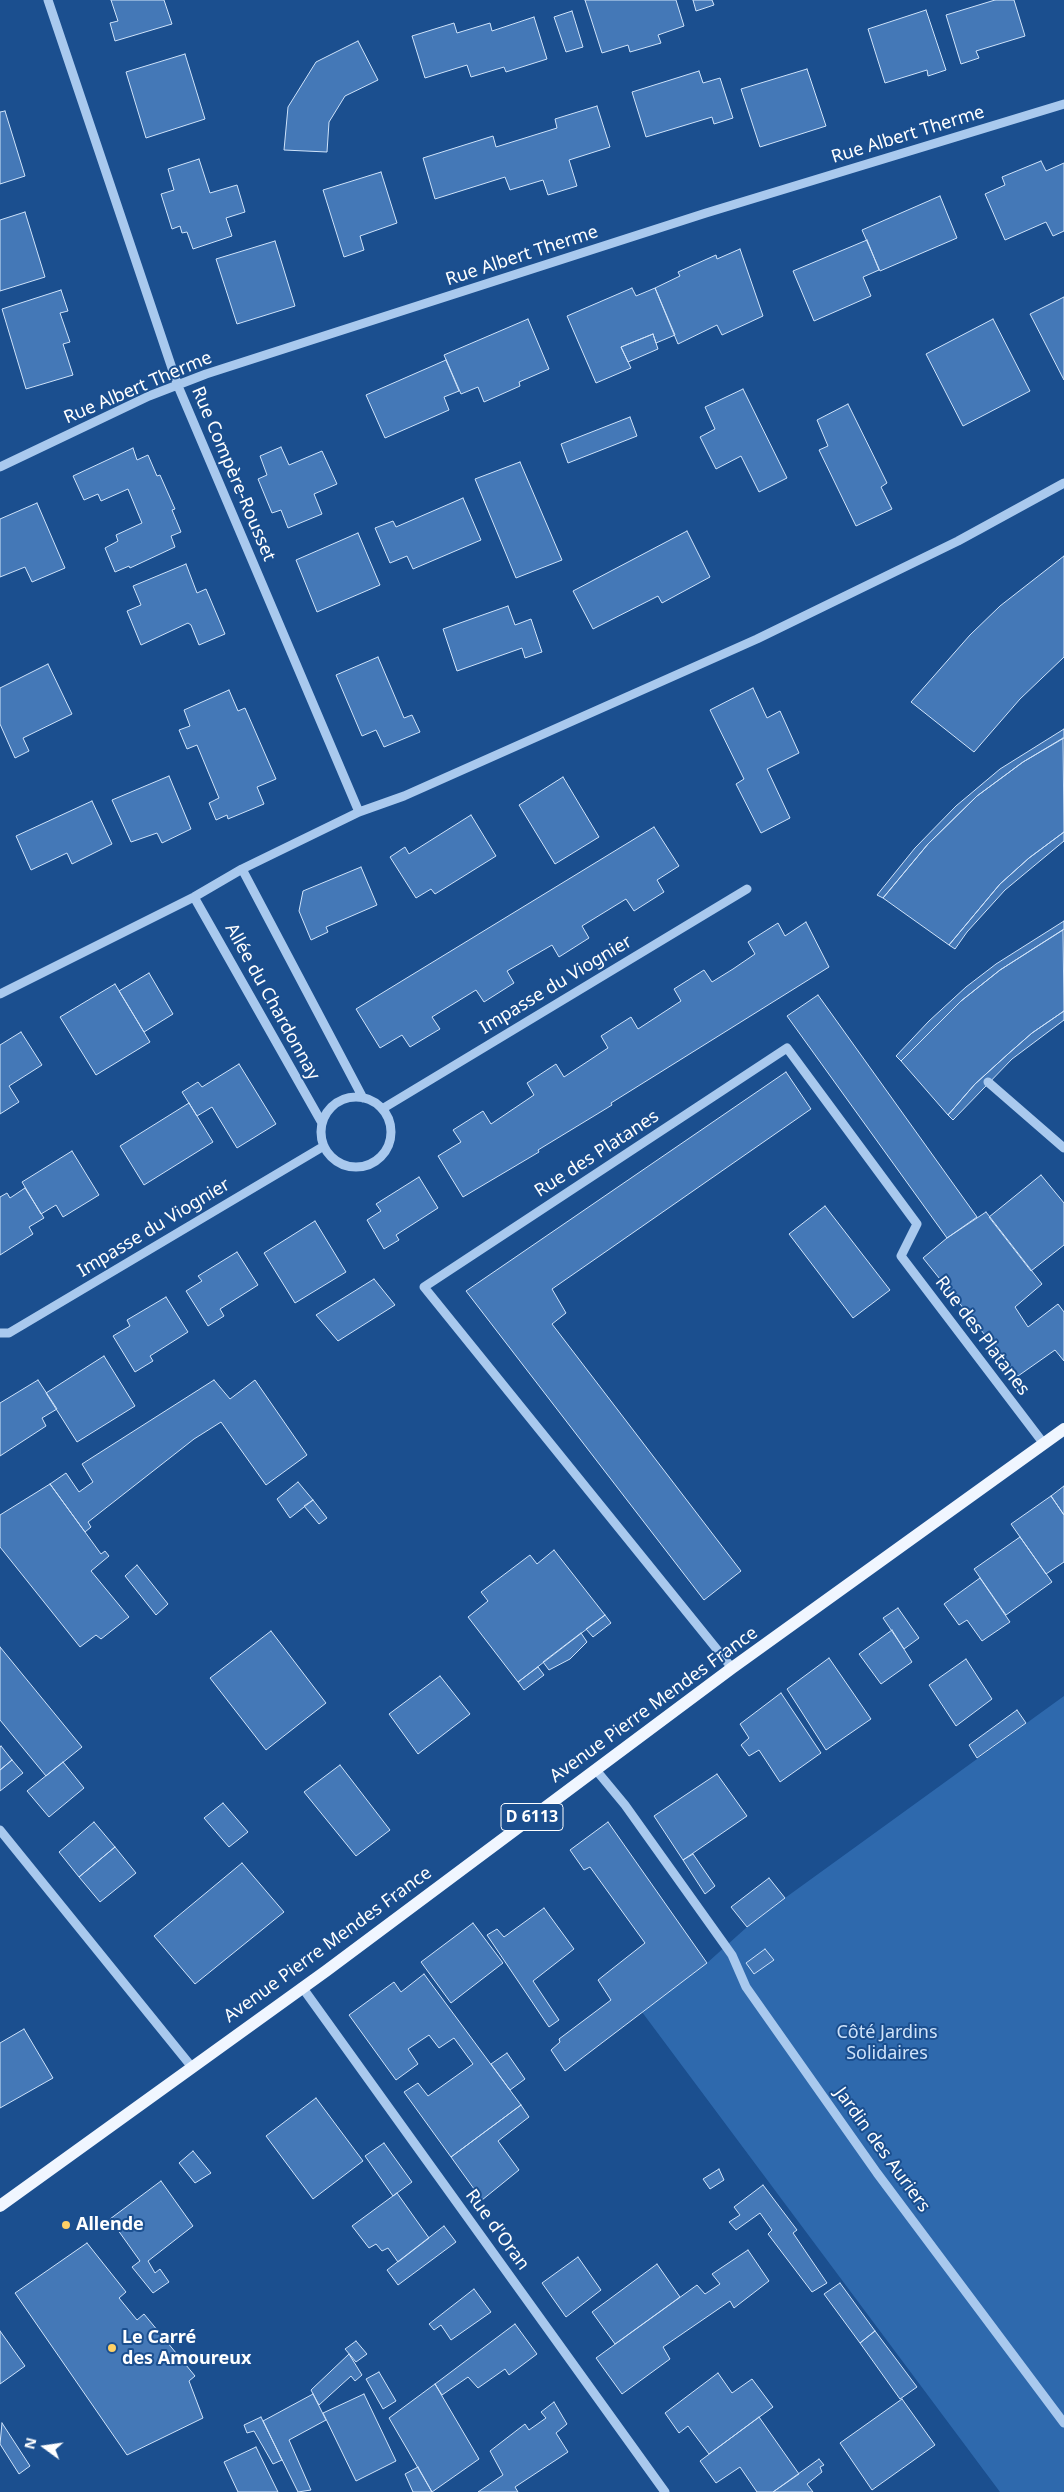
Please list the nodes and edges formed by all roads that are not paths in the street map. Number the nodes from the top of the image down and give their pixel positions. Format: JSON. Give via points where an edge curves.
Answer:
{"nodes":[{"id":1,"x":48,"y":0,"type":"edge"},
{"id":2,"x":1064,"y":104,"type":"edge"},
{"id":3,"x":178,"y":386,"type":"junction"},
{"id":4,"x":0,"y":467,"type":"edge"},
{"id":5,"x":1064,"y":483,"type":"edge"},
{"id":6,"x":359,"y":812,"type":"junction"},
{"id":7,"x":242,"y":869,"type":"junction"},
{"id":8,"x":747,"y":889,"type":"dead end"},
{"id":9,"x":194,"y":896,"type":"junction"},
{"id":10,"x":0,"y":994,"type":"edge"},
{"id":11,"x":988,"y":1082,"type":"dead end"},
{"id":12,"x":363,"y":1098,"type":"junction"},
{"id":13,"x":382,"y":1109,"type":"junction"},
{"id":14,"x":322,"y":1123,"type":"junction"},
{"id":15,"x":324,"y":1146,"type":"junction"},
{"id":16,"x":1064,"y":1148,"type":"edge"},
{"id":17,"x":0,"y":1333,"type":"edge"},
{"id":18,"x":1064,"y":1429,"type":"edge"},
{"id":19,"x":1044,"y":1444,"type":"junction"},
{"id":20,"x":732,"y":1668,"type":"junction"},
{"id":21,"x":596,"y":1770,"type":"junction"},
{"id":22,"x":0,"y":1830,"type":"edge"},
{"id":23,"x":302,"y":1987,"type":"junction"},
{"id":24,"x":191,"y":2066,"type":"junction"},
{"id":25,"x":0,"y":2206,"type":"edge"},
{"id":26,"x":1064,"y":2423,"type":"edge"},
{"id":27,"x":662,"y":2491,"type":"edge"}],
"edges":[{"from":1,"to":3,"type":"street","name":"Rue Compère-Rousset"},
{"from":2,"to":3,"type":"street","name":"Rue Albert Therme","via":[[706,213],[206,374]]},
{"from":3,"to":4,"type":"street","name":"Rue Albert Therme","via":[[149,396]]},
{"from":3,"to":6,"type":"street","name":"Rue Compère-Rousset"},
{"from":5,"to":6,"type":"street","via":[[958,541],[757,639],[404,796]]},
{"from":6,"to":7,"type":"street"},
{"from":7,"to":9,"type":"street"},
{"from":7,"to":12,"type":"street","name":"Allée du Chardonnay"},
{"from":8,"to":13,"type":"street","name":"Impasse du Viognier"},
{"from":9,"to":10,"type":"street"},
{"from":9,"to":14,"type":"street","name":"Allée du Chardonnay"},
{"from":11,"to":16,"type":"street"},
{"from":12,"to":13,"type":"street"},
{"from":12,"to":14,"type":"street","via":[[352,1097],[333,1105]]},
{"from":13,"to":15,"type":"street","via":[[391,1131],[383,1153],[374,1161],[364,1166],[340,1163]]},
{"from":14,"to":15,"type":"street","name":"Allée du Chardonnay"},
{"from":15,"to":17,"type":"street","name":"Impasse du Viognier","via":[[10,1333]]},
{"from":18,"to":19,"type":"main road","name":"Avenue Pierre Mendes France","number":"D 6113"},
{"from":19,"to":20,"type":"main road","name":"Avenue Pierre Mendes France","number":"D 6113"},
{"from":19,"to":20,"type":"street","name":"Rue des Platanes","via":[[901,1256],[917,1224],[787,1048],[424,1287]]},
{"from":20,"to":21,"type":"main road","name":"Avenue Pierre Mendes France","number":"D 6113"},
{"from":21,"to":23,"type":"main road","name":"Avenue Pierre Mendes France","number":"D 6113"},
{"from":21,"to":26,"type":"street","name":"Jardin des Auriers","via":[[625,1805],[732,1955],[746,1986],[877,2173]]},
{"from":22,"to":24,"type":"street"},
{"from":23,"to":24,"type":"main road","name":"Avenue Pierre Mendes France","number":"D 6113"},
{"from":23,"to":27,"type":"street","name":"Rue d'Oran"},
{"from":24,"to":25,"type":"main road","name":"Avenue Pierre Mendes France","number":"D 6113"}]}
